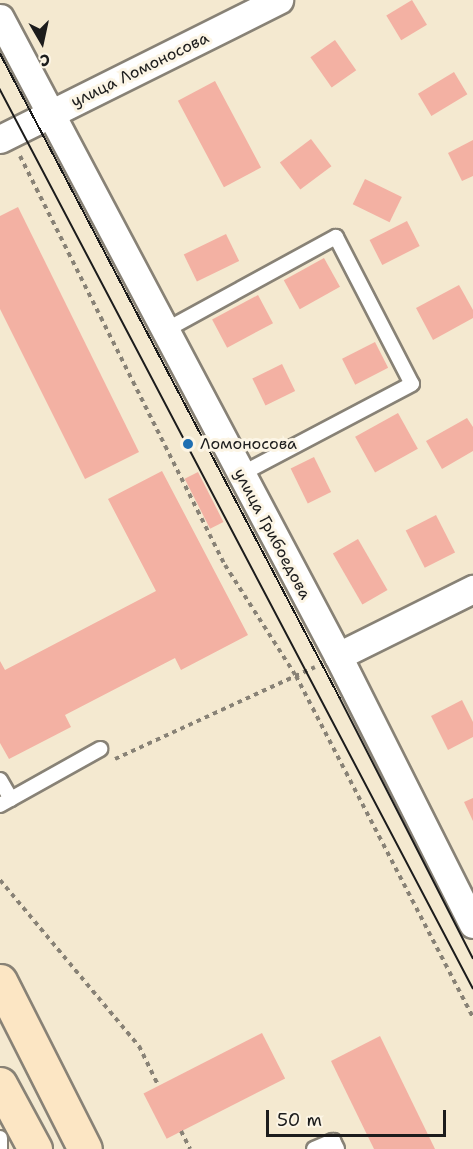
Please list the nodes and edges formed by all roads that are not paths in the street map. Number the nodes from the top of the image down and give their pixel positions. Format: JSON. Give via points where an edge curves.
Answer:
{"nodes":[{"id":1,"x":279,"y":0,"type":"edge"},
{"id":2,"x":0,"y":18,"type":"edge"},
{"id":3,"x":50,"y":114,"type":"junction"},
{"id":4,"x":4,"y":137,"type":"edge"},
{"id":5,"x":164,"y":331,"type":"junction"},
{"id":6,"x":241,"y":474,"type":"junction"},
{"id":7,"x":473,"y":589,"type":"edge"},
{"id":8,"x":338,"y":656,"type":"junction"},
{"id":9,"x":100,"y":748,"type":"dead end"},
{"id":10,"x":0,"y":780,"type":"edge"},
{"id":11,"x":5,"y":802,"type":"edge"},
{"id":12,"x":473,"y":924,"type":"edge"},
{"id":13,"x":0,"y":981,"type":"edge"},
{"id":14,"x":0,"y":1084,"type":"edge"},
{"id":15,"x":0,"y":1138,"type":"edge"},
{"id":16,"x":0,"y":1149,"type":"edge"},
{"id":17,"x":35,"y":1149,"type":"edge"},
{"id":18,"x":85,"y":1149,"type":"edge"},
{"id":19,"x":314,"y":1149,"type":"edge"},
{"id":20,"x":337,"y":1149,"type":"edge"}],
"edges":[{"from":1,"to":3,"type":"street","name":"улица Ломоносова"},
{"from":2,"to":3,"type":"street","name":"улица Грибоедова"},
{"from":3,"to":4,"type":"street","name":"улица Ломоносова"},
{"from":3,"to":5,"type":"street","name":"улица Грибоедова"},
{"from":5,"to":6,"type":"street","name":"улица Грибоедова"},
{"from":5,"to":6,"type":"lane","via":[[336,237],[412,384]]},
{"from":6,"to":8,"type":"street","name":"улица Грибоедова"},
{"from":7,"to":8,"type":"street"},
{"from":8,"to":12,"type":"street","name":"улица Грибоедова"},
{"from":9,"to":11,"type":"lane"},
{"from":10,"to":11,"type":"lane"},
{"from":13,"to":18,"type":"main road"},
{"from":14,"to":17,"type":"main road"},
{"from":15,"to":16,"type":"lane"},
{"from":19,"to":20,"type":"lane","via":[[333,1141]]}]}
